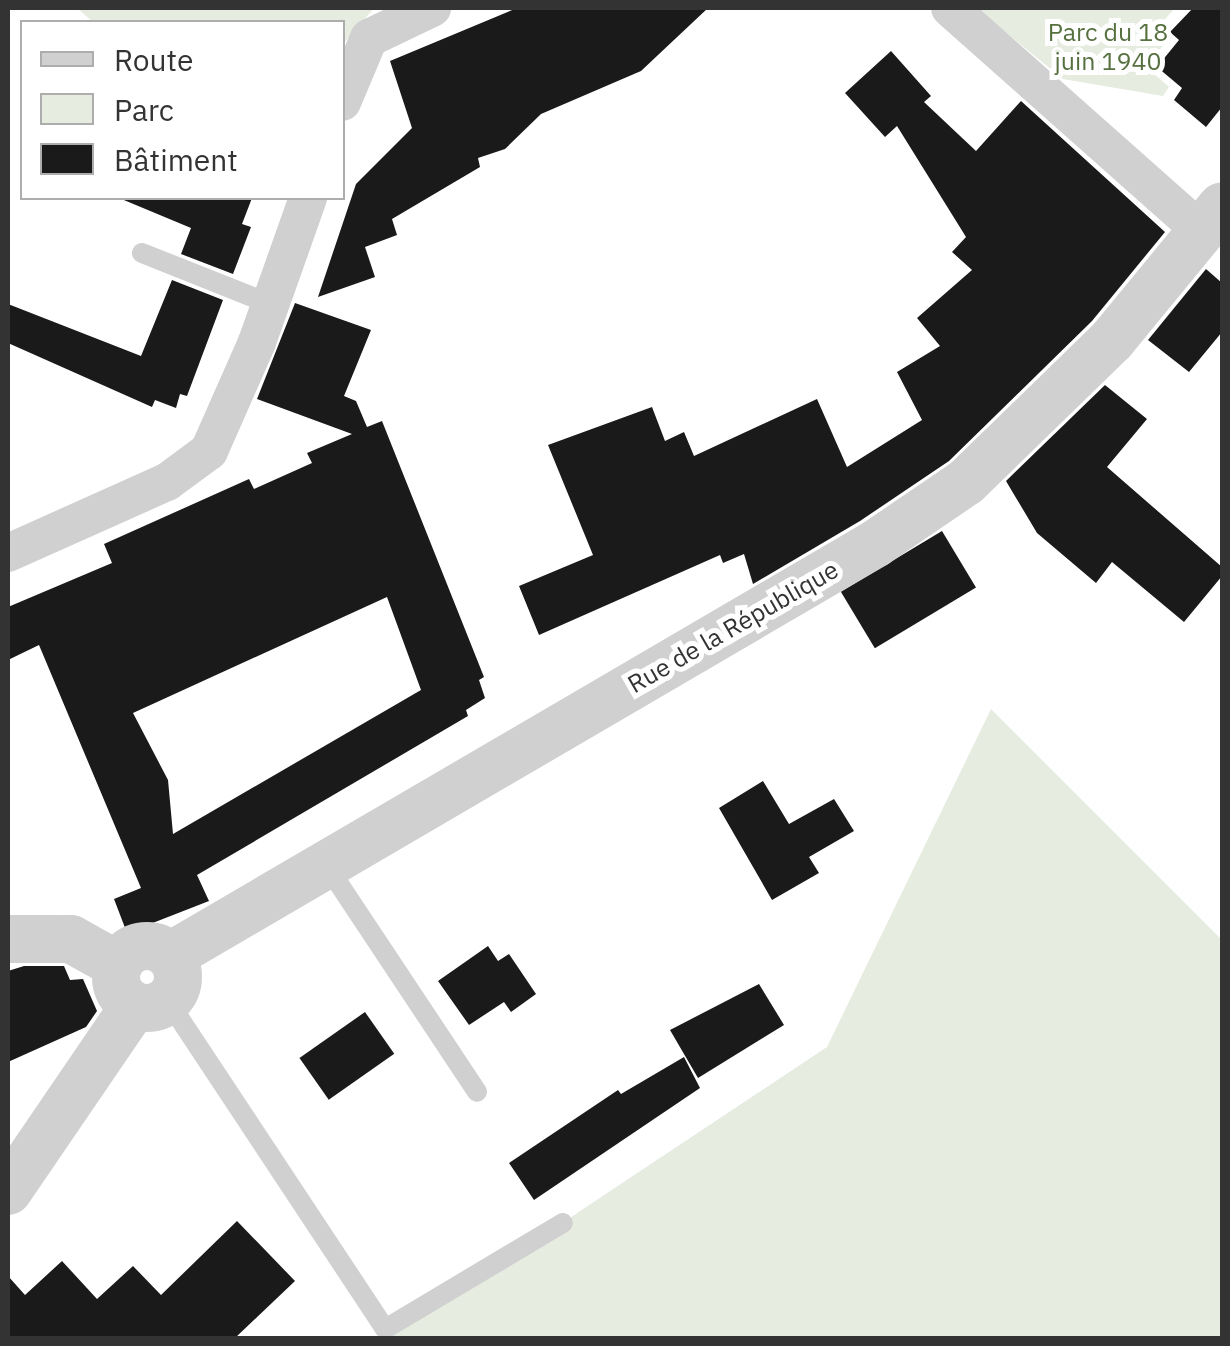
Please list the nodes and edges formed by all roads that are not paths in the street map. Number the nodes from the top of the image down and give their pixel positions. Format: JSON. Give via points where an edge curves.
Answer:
{"nodes":[{"id":1,"x":432,"y":8,"type":"edge"},
{"id":2,"x":950,"y":8,"type":"edge"},
{"id":3,"x":345,"y":95,"type":"edge"},
{"id":4,"x":307,"y":200,"type":"edge"},
{"id":5,"x":1212,"y":219,"type":"edge"},
{"id":6,"x":142,"y":253,"type":"dead end"},
{"id":7,"x":270,"y":304,"type":"junction"},
{"id":8,"x":8,"y":553,"type":"edge"},
{"id":9,"x":327,"y":866,"type":"junction"},
{"id":10,"x":8,"y":939,"type":"edge"},
{"id":11,"x":148,"y":982,"type":"junction"},
{"id":12,"x":477,"y":1092,"type":"dead end"},
{"id":13,"x":8,"y":1191,"type":"edge"},
{"id":14,"x":563,"y":1223,"type":"dead end"}],
"edges":[{"from":1,"to":3,"type":"street","via":[[369,38]]},
{"from":2,"to":5,"type":"street"},
{"from":4,"to":7,"type":"street"},
{"from":5,"to":9,"type":"street","name":"Rue de la République","via":[[1112,340],[966,482],[876,544]]},
{"from":6,"to":7,"type":"lane"},
{"from":7,"to":8,"type":"street","via":[[209,450],[166,482]]},
{"from":9,"to":11,"type":"street","name":"Rue de la République"},
{"from":9,"to":12,"type":"lane"},
{"from":10,"to":11,"type":"street","via":[[72,938]]},
{"from":11,"to":13,"type":"street"},
{"from":11,"to":14,"type":"lane","via":[[386,1330]]}]}
